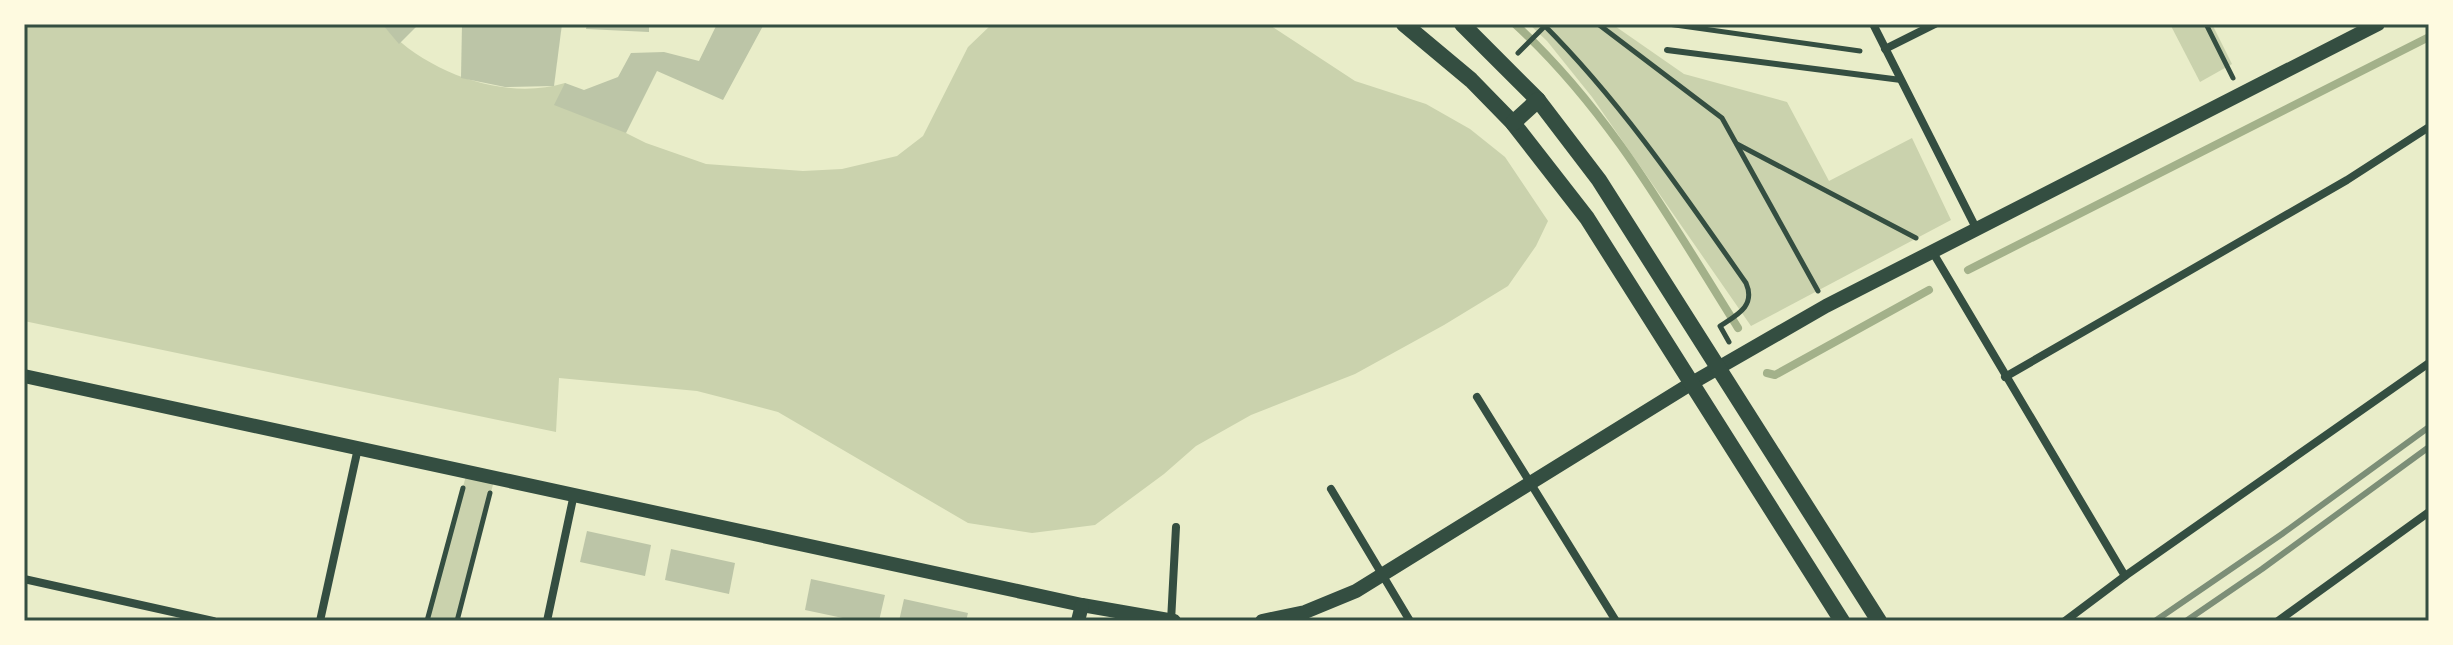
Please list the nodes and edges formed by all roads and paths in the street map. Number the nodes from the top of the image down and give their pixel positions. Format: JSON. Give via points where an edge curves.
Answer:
{"nodes":[{"id":1,"x":1404,"y":24,"type":"edge"},
{"id":2,"x":1462,"y":24,"type":"edge"},
{"id":3,"x":1598,"y":24,"type":"edge"},
{"id":4,"x":1668,"y":24,"type":"edge"},
{"id":5,"x":1873,"y":24,"type":"edge"},
{"id":6,"x":1935,"y":24,"type":"edge"},
{"id":7,"x":2206,"y":24,"type":"edge"},
{"id":8,"x":2378,"y":24,"type":"edge"},
{"id":9,"x":1545,"y":25,"type":"edge"},
{"id":10,"x":1885,"y":49,"type":"junction"},
{"id":11,"x":1667,"y":50,"type":"dead end"},
{"id":12,"x":1860,"y":51,"type":"dead end"},
{"id":13,"x":1518,"y":53,"type":"dead end"},
{"id":14,"x":1901,"y":80,"type":"junction"},
{"id":15,"x":2241,"y":94,"type":"junction"},
{"id":16,"x":1538,"y":100,"type":"junction"},
{"id":17,"x":1513,"y":123,"type":"junction"},
{"id":18,"x":2429,"y":127,"type":"edge"},
{"id":19,"x":1736,"y":144,"type":"junction"},
{"id":20,"x":1976,"y":228,"type":"junction"},
{"id":21,"x":1931,"y":251,"type":"junction"},
{"id":22,"x":1826,"y":306,"type":"junction"},
{"id":23,"x":1720,"y":326,"type":"dead end"},
{"id":24,"x":2429,"y":363,"type":"edge"},
{"id":25,"x":1720,"y":367,"type":"junction"},
{"id":26,"x":24,"y":376,"type":"edge"},
{"id":27,"x":2005,"y":377,"type":"junction"},
{"id":28,"x":1692,"y":383,"type":"junction"},
{"id":29,"x":1477,"y":397,"type":"dead end"},
{"id":30,"x":358,"y":448,"type":"junction"},
{"id":31,"x":467,"y":472,"type":"junction"},
{"id":32,"x":495,"y":477,"type":"junction"},
{"id":33,"x":1531,"y":483,"type":"junction"},
{"id":34,"x":1331,"y":489,"type":"dead end"},
{"id":35,"x":574,"y":494,"type":"junction"},
{"id":36,"x":2429,"y":512,"type":"edge"},
{"id":37,"x":1176,"y":527,"type":"dead end"},
{"id":38,"x":1383,"y":575,"type":"junction"},
{"id":39,"x":2125,"y":576,"type":"junction"},
{"id":40,"x":24,"y":579,"type":"edge"},
{"id":41,"x":1082,"y":605,"type":"junction"},
{"id":42,"x":213,"y":621,"type":"edge"},
{"id":43,"x":320,"y":621,"type":"edge"},
{"id":44,"x":427,"y":621,"type":"edge"},
{"id":45,"x":457,"y":621,"type":"edge"},
{"id":46,"x":547,"y":621,"type":"edge"},
{"id":47,"x":1078,"y":621,"type":"edge"},
{"id":48,"x":1172,"y":621,"type":"edge"},
{"id":49,"x":1262,"y":621,"type":"edge"},
{"id":50,"x":1410,"y":621,"type":"edge"},
{"id":51,"x":1616,"y":621,"type":"edge"},
{"id":52,"x":1842,"y":621,"type":"edge"},
{"id":53,"x":1879,"y":621,"type":"edge"},
{"id":54,"x":2065,"y":621,"type":"edge"},
{"id":55,"x":2278,"y":621,"type":"edge"}],
"edges":[{"from":1,"to":17,"type":"main road"},
{"from":2,"to":16,"type":"main road"},
{"from":3,"to":19,"type":"path","via":[[1722,118]]},
{"from":4,"to":12,"type":"path"},
{"from":5,"to":10,"type":"street"},
{"from":6,"to":10,"type":"street"},
{"from":7,"to":15,"type":"path"},
{"from":8,"to":15,"type":"street"},
{"from":9,"to":13,"type":"path"},
{"from":9,"to":23,"type":"path","via":[[1626,118],[1746,283],[1750,297],[1745,309]]},
{"from":10,"to":14,"type":"street"},
{"from":11,"to":14,"type":"lane"},
{"from":14,"to":20,"type":"street"},
{"from":15,"to":20,"type":"street"},
{"from":16,"to":17,"type":"main road"},
{"from":16,"to":25,"type":"main road","via":[[1599,180]]},
{"from":17,"to":28,"type":"main road","via":[[1587,218]]},
{"from":18,"to":27,"type":"street","via":[[2347,180]]},
{"from":19,"to":21,"type":"path","via":[[1916,238]]},
{"from":19,"to":22,"type":"path"},
{"from":20,"to":21,"type":"street"},
{"from":21,"to":22,"type":"street"},
{"from":21,"to":27,"type":"street"},
{"from":22,"to":25,"type":"street"},
{"from":24,"to":39,"type":"street"},
{"from":25,"to":28,"type":"street"},
{"from":25,"to":53,"type":"main road"},
{"from":26,"to":30,"type":"street"},
{"from":27,"to":39,"type":"street"},
{"from":28,"to":33,"type":"street"},
{"from":28,"to":52,"type":"main road"},
{"from":29,"to":33,"type":"street"},
{"from":30,"to":31,"type":"street"},
{"from":30,"to":43,"type":"street"},
{"from":31,"to":32,"type":"street"},
{"from":31,"to":44,"type":"path"},
{"from":32,"to":35,"type":"street"},
{"from":32,"to":45,"type":"path"},
{"from":33,"to":38,"type":"street"},
{"from":33,"to":51,"type":"street"},
{"from":34,"to":38,"type":"street"},
{"from":35,"to":41,"type":"street"},
{"from":35,"to":46,"type":"street"},
{"from":36,"to":55,"type":"street"},
{"from":37,"to":48,"type":"street"},
{"from":38,"to":49,"type":"street","via":[[1331,603]]},
{"from":38,"to":50,"type":"street"},
{"from":39,"to":54,"type":"street"},
{"from":40,"to":42,"type":"street"},
{"from":41,"to":47,"type":"street"},
{"from":41,"to":48,"type":"street"}]}
